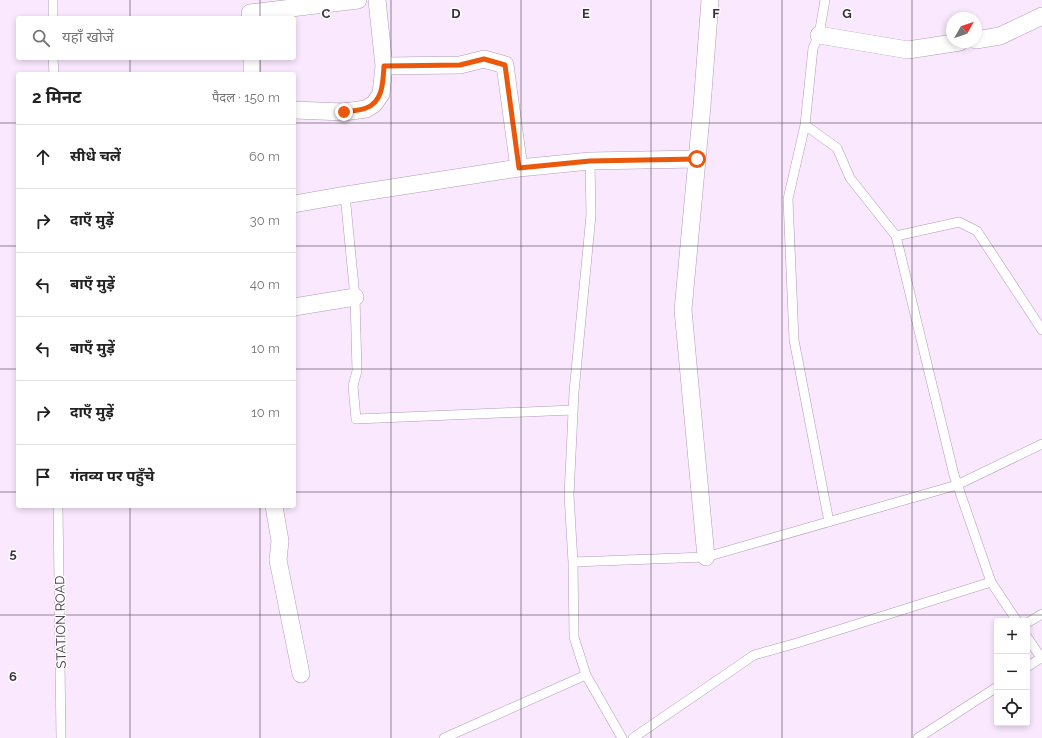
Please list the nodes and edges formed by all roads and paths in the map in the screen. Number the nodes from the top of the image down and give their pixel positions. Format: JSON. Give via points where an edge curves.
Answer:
{"nodes":[{"id":1,"x":53,"y":0,"type":"edge"},
{"id":2,"x":358,"y":0,"type":"edge"},
{"id":3,"x":377,"y":0,"type":"edge"},
{"id":4,"x":710,"y":0,"type":"edge"},
{"id":5,"x":825,"y":0,"type":"edge"},
{"id":6,"x":250,"y":10,"type":"edge"},
{"id":7,"x":53,"y":16,"type":"edge"},
{"id":8,"x":1042,"y":16,"type":"edge"},
{"id":9,"x":819,"y":35,"type":"junction"},
{"id":10,"x":982,"y":39,"type":"edge"},
{"id":11,"x":946,"y":44,"type":"edge"},
{"id":12,"x":53,"y":60,"type":"edge"},
{"id":13,"x":252,"y":60,"type":"edge"},
{"id":14,"x":384,"y":66,"type":"junction"},
{"id":15,"x":54,"y":72,"type":"edge"},
{"id":16,"x":252,"y":72,"type":"edge"},
{"id":17,"x":296,"y":110,"type":"edge"},
{"id":18,"x":805,"y":125,"type":"junction"},
{"id":19,"x":697,"y":159,"type":"junction"},
{"id":20,"x":590,"y":161,"type":"junction"},
{"id":21,"x":519,"y":168,"type":"junction"},
{"id":22,"x":345,"y":195,"type":"junction"},
{"id":23,"x":296,"y":204,"type":"edge"},
{"id":24,"x":896,"y":236,"type":"junction"},
{"id":25,"x":355,"y":297,"type":"junction"},
{"id":26,"x":296,"y":307,"type":"edge"},
{"id":27,"x":1042,"y":330,"type":"edge"},
{"id":28,"x":573,"y":410,"type":"junction"},
{"id":29,"x":1042,"y":444,"type":"edge"},
{"id":30,"x":957,"y":485,"type":"junction"},
{"id":31,"x":58,"y":508,"type":"edge"},
{"id":32,"x":274,"y":508,"type":"edge"},
{"id":33,"x":829,"y":522,"type":"junction"},
{"id":34,"x":706,"y":557,"type":"junction"},
{"id":35,"x":573,"y":562,"type":"junction"},
{"id":36,"x":990,"y":582,"type":"junction"},
{"id":37,"x":1042,"y":614,"type":"edge"},
{"id":38,"x":1015,"y":618,"type":"edge"},
{"id":39,"x":1030,"y":621,"type":"edge"},
{"id":40,"x":1030,"y":641,"type":"edge"},
{"id":41,"x":1042,"y":659,"type":"edge"},
{"id":42,"x":1030,"y":665,"type":"edge"},
{"id":43,"x":300,"y":674,"type":"dead end"},
{"id":44,"x":586,"y":675,"type":"junction"},
{"id":45,"x":994,"y":689,"type":"edge"},
{"id":46,"x":61,"y":738,"type":"edge"},
{"id":47,"x":444,"y":738,"type":"edge"},
{"id":48,"x":622,"y":738,"type":"edge"},
{"id":49,"x":632,"y":738,"type":"edge"},
{"id":50,"x":918,"y":738,"type":"edge"}],
"edges":[{"from":1,"to":7,"type":"lane"},
{"from":2,"to":6,"type":"street"},
{"from":3,"to":14,"type":"street"},
{"from":4,"to":19,"type":"street"},
{"from":5,"to":9,"type":"lane"},
{"from":8,"to":10,"type":"street","via":[[1000,36]]},
{"from":9,"to":11,"type":"street","via":[[908,50]]},
{"from":9,"to":18,"type":"lane","via":[[813,48]]},
{"from":12,"to":15,"type":"lane"},
{"from":13,"to":16,"type":"street"},
{"from":14,"to":17,"type":"street","via":[[380,94],[374,104],[344,112]]},
{"from":14,"to":21,"type":"street","via":[[460,65],[484,59],[505,65]]},
{"from":18,"to":24,"type":"lane","via":[[837,148],[850,178]]},
{"from":18,"to":33,"type":"lane","via":[[788,199],[794,340]]},
{"from":19,"to":20,"type":"street"},
{"from":19,"to":34,"type":"street","via":[[683,310]]},
{"from":20,"to":21,"type":"street"},
{"from":20,"to":28,"type":"lane","via":[[591,214]]},
{"from":21,"to":22,"type":"street"},
{"from":22,"to":23,"type":"street"},
{"from":22,"to":25,"type":"lane"},
{"from":24,"to":27,"type":"lane","via":[[959,222],[976,231]]},
{"from":24,"to":30,"type":"lane"},
{"from":25,"to":26,"type":"street"},
{"from":25,"to":28,"type":"lane","via":[[356,419]]},
{"from":28,"to":35,"type":"lane","via":[[569,495]]},
{"from":29,"to":30,"type":"lane"},
{"from":30,"to":33,"type":"lane"},
{"from":30,"to":36,"type":"lane"},
{"from":31,"to":46,"type":"lane","name":"STATION ROAD"},
{"from":32,"to":43,"type":"street","via":[[280,541],[278,560]]},
{"from":33,"to":34,"type":"lane"},
{"from":34,"to":35,"type":"lane"},
{"from":35,"to":44,"type":"lane","via":[[574,637]]},
{"from":36,"to":38,"type":"lane"},
{"from":36,"to":49,"type":"lane","via":[[754,655]]},
{"from":37,"to":39,"type":"lane"},
{"from":40,"to":41,"type":"lane"},
{"from":41,"to":42,"type":"lane"},
{"from":44,"to":47,"type":"lane"},
{"from":44,"to":48,"type":"lane"},
{"from":45,"to":50,"type":"lane"}]}
